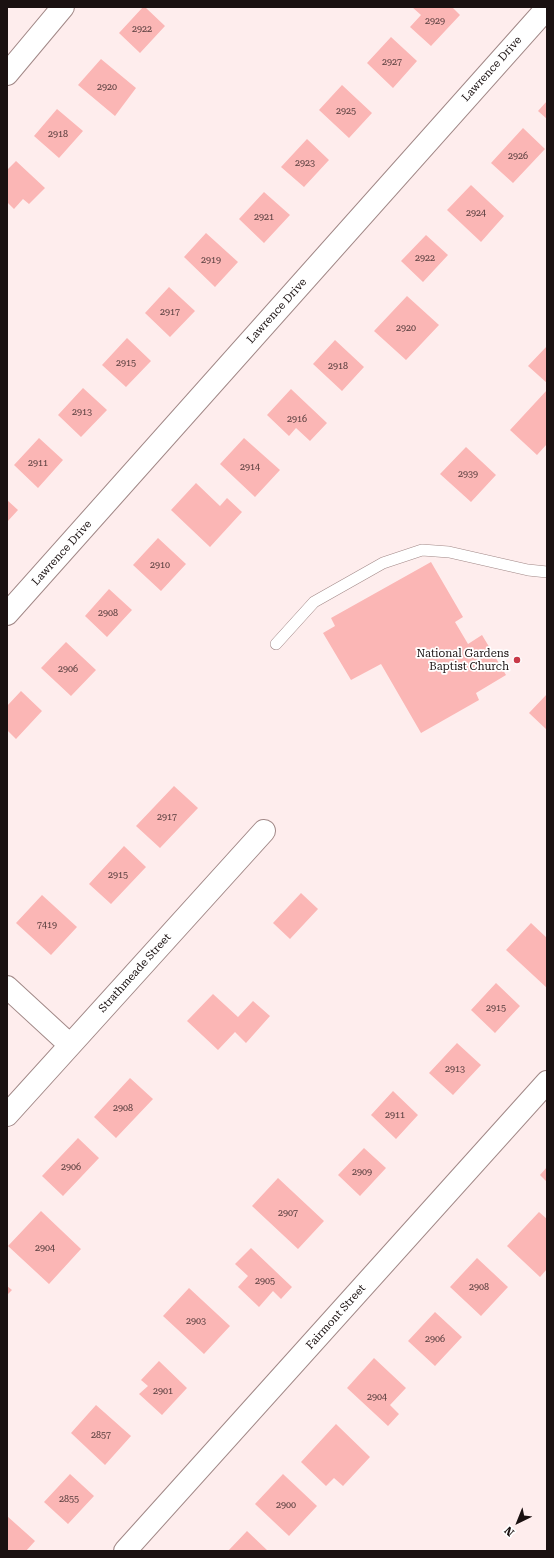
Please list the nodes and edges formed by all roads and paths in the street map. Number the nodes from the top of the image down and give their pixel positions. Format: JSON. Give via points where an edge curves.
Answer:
{"nodes":[{"id":1,"x":63,"y":7,"type":"edge"},
{"id":2,"x":547,"y":8,"type":"edge"},
{"id":3,"x":7,"y":74,"type":"edge"},
{"id":4,"x":547,"y":572,"type":"edge"},
{"id":5,"x":7,"y":614,"type":"edge"},
{"id":6,"x":276,"y":644,"type":"dead end"},
{"id":7,"x":264,"y":831,"type":"dead end"},
{"id":8,"x":7,"y":987,"type":"edge"},
{"id":9,"x":70,"y":1045,"type":"junction"},
{"id":10,"x":547,"y":1082,"type":"edge"},
{"id":11,"x":7,"y":1115,"type":"edge"},
{"id":12,"x":125,"y":1551,"type":"edge"}],
"edges":[{"from":1,"to":3,"type":"street"},
{"from":2,"to":5,"type":"street","name":"Lawrence Drive"},
{"from":4,"to":6,"type":"lane","via":[[449,552],[422,550],[383,563],[314,602]]},
{"from":7,"to":9,"type":"street","name":"Strathmeade Street"},
{"from":8,"to":9,"type":"street"},
{"from":9,"to":11,"type":"street","name":"Strathmeade Street"},
{"from":10,"to":12,"type":"street","name":"Fairmont Street"}]}
